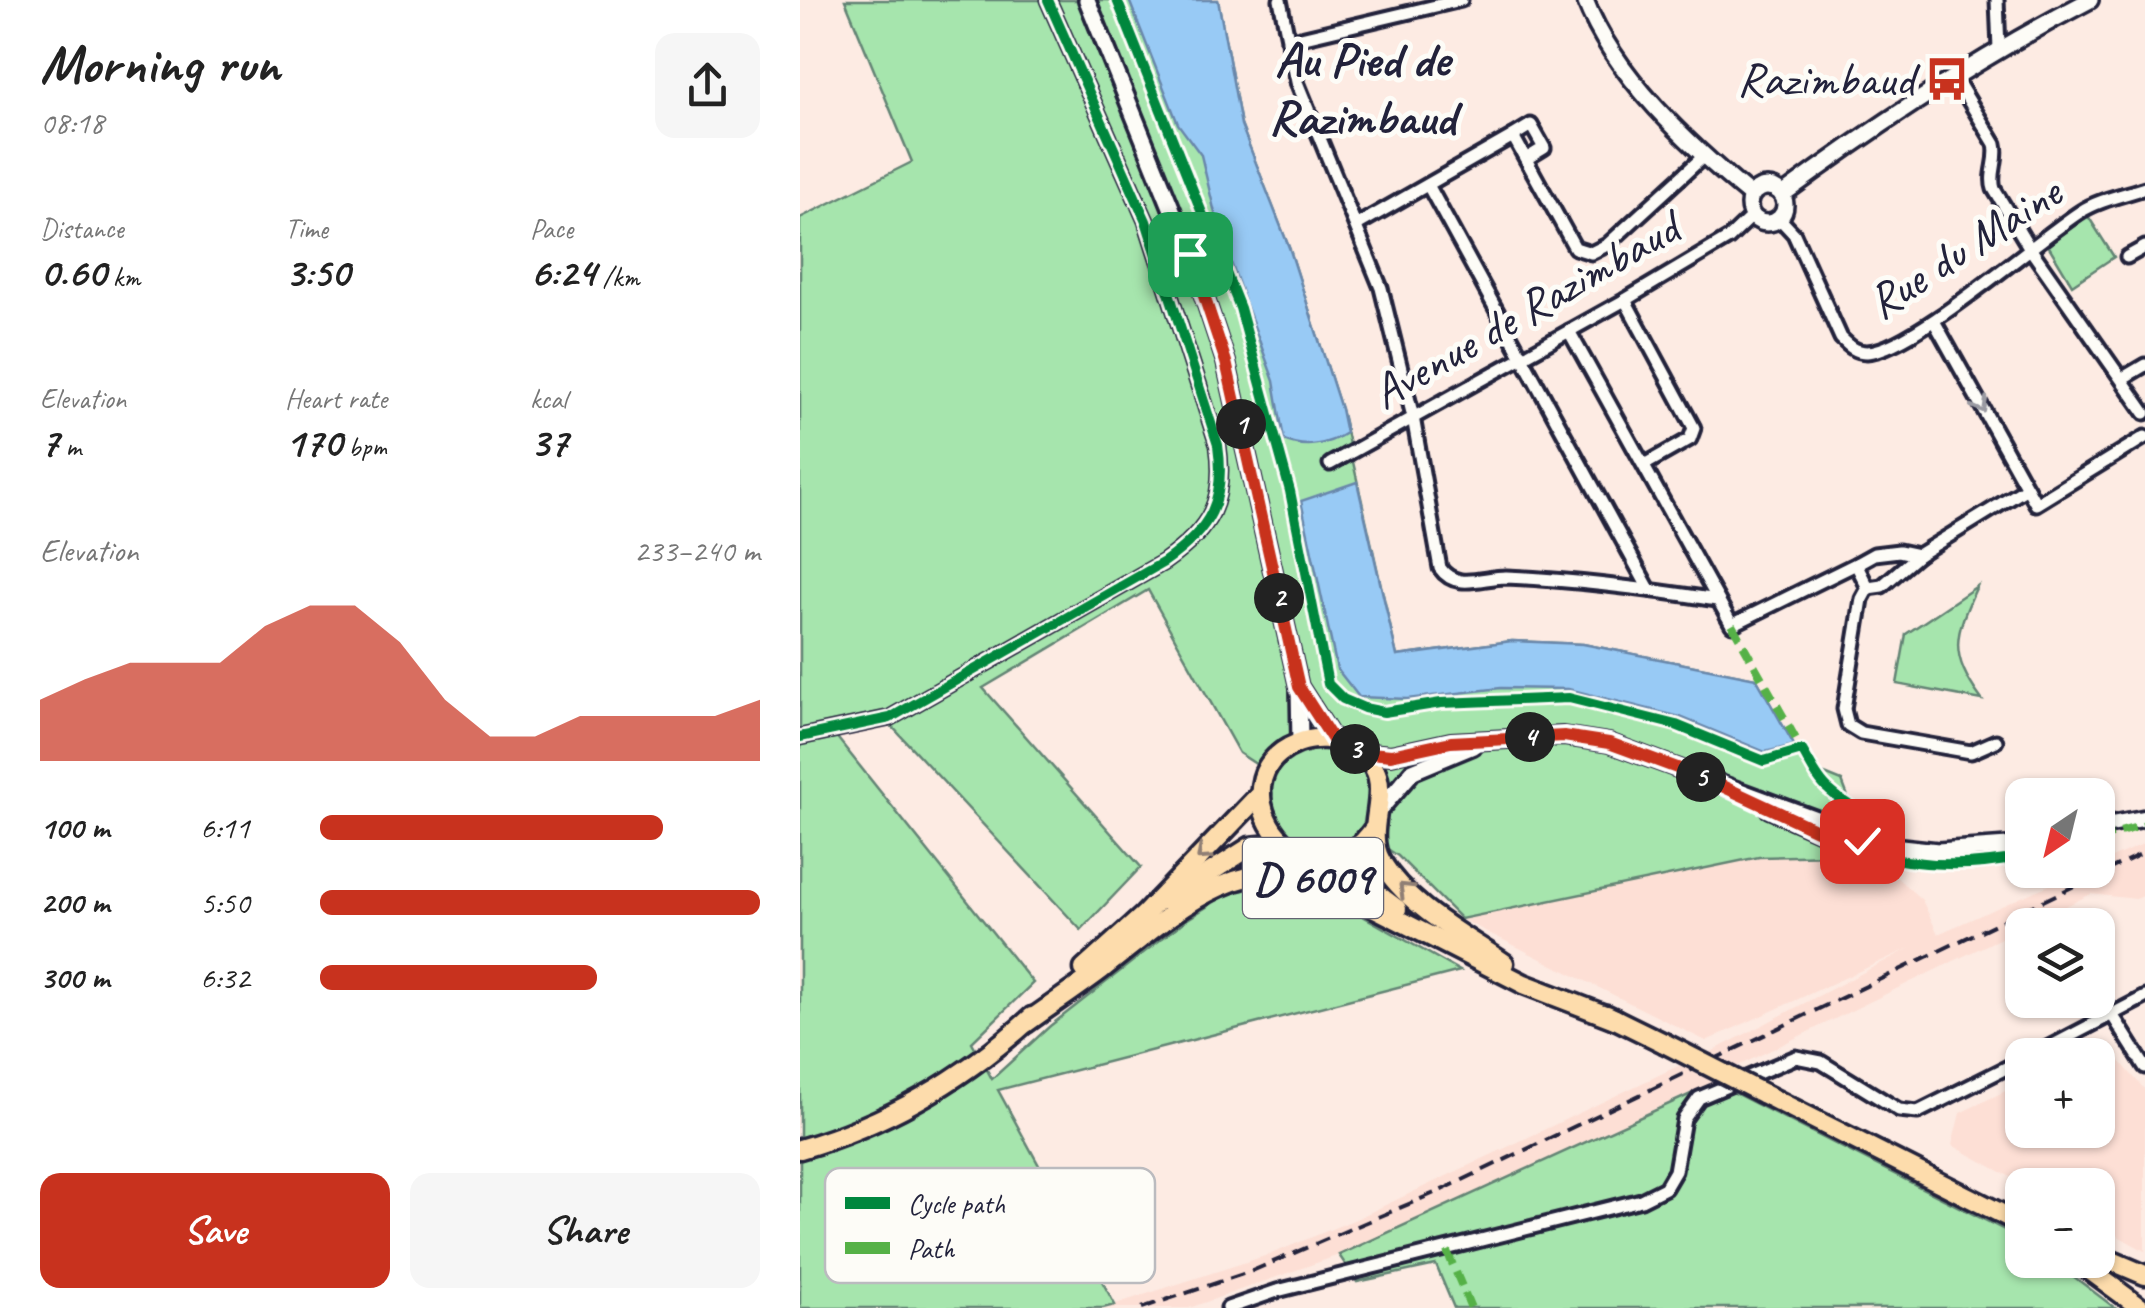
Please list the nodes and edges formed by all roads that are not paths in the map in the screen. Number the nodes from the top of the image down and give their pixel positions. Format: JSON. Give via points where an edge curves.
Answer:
{"nodes":[{"id":1,"x":1048,"y":0,"type":"edge"},
{"id":2,"x":1086,"y":0,"type":"edge"},
{"id":3,"x":1280,"y":0,"type":"edge"},
{"id":4,"x":1460,"y":0,"type":"edge"},
{"id":5,"x":1586,"y":0,"type":"edge"},
{"id":6,"x":1997,"y":0,"type":"edge"},
{"id":7,"x":2090,"y":0,"type":"edge"},
{"id":8,"x":1998,"y":18,"type":"junction"},
{"id":9,"x":2016,"y":39,"type":"junction"},
{"id":10,"x":1288,"y":40,"type":"junction"},
{"id":11,"x":1999,"y":49,"type":"junction"},
{"id":12,"x":1954,"y":76,"type":"junction"},
{"id":13,"x":1513,"y":136,"type":"junction"},
{"id":14,"x":1704,"y":156,"type":"junction"},
{"id":15,"x":1526,"y":158,"type":"junction"},
{"id":16,"x":1428,"y":185,"type":"junction"},
{"id":17,"x":2145,"y":188,"type":"edge"},
{"id":18,"x":1782,"y":195,"type":"junction"},
{"id":19,"x":1751,"y":196,"type":"junction"},
{"id":20,"x":1752,"y":216,"type":"junction"},
{"id":21,"x":1780,"y":219,"type":"junction"},
{"id":22,"x":1357,"y":225,"type":"junction"},
{"id":23,"x":2029,"y":247,"type":"junction"},
{"id":24,"x":2145,"y":247,"type":"edge"},
{"id":25,"x":2128,"y":257,"type":"dead end"},
{"id":26,"x":1624,"y":300,"type":"junction"},
{"id":27,"x":1934,"y":321,"type":"junction"},
{"id":28,"x":1570,"y":331,"type":"junction"},
{"id":29,"x":1522,"y":358,"type":"junction"},
{"id":30,"x":2145,"y":364,"type":"edge"},
{"id":31,"x":2123,"y":378,"type":"junction"},
{"id":32,"x":2145,"y":413,"type":"edge"},
{"id":33,"x":1413,"y":417,"type":"junction"},
{"id":34,"x":2145,"y":437,"type":"edge"},
{"id":35,"x":1330,"y":464,"type":"dead end"},
{"id":36,"x":1644,"y":465,"type":"junction"},
{"id":37,"x":2026,"y":488,"type":"junction"},
{"id":38,"x":1918,"y":555,"type":"junction"},
{"id":39,"x":1856,"y":564,"type":"junction"},
{"id":40,"x":1868,"y":588,"type":"junction"},
{"id":41,"x":1650,"y":590,"type":"junction"},
{"id":42,"x":1717,"y":600,"type":"junction"},
{"id":43,"x":1299,"y":687,"type":"junction"},
{"id":44,"x":800,"y":737,"type":"edge"},
{"id":45,"x":1333,"y":740,"type":"junction"},
{"id":46,"x":1491,"y":740,"type":"junction"},
{"id":47,"x":1996,"y":741,"type":"dead end"},
{"id":48,"x":1300,"y":742,"type":"junction"},
{"id":49,"x":1360,"y":752,"type":"junction"},
{"id":50,"x":1261,"y":794,"type":"junction"},
{"id":51,"x":1381,"y":808,"type":"junction"},
{"id":52,"x":2145,"y":818,"type":"edge"},
{"id":53,"x":2115,"y":824,"type":"edge"},
{"id":54,"x":1374,"y":827,"type":"junction"},
{"id":55,"x":1282,"y":844,"type":"junction"},
{"id":56,"x":2005,"y":846,"type":"edge"},
{"id":57,"x":1323,"y":859,"type":"junction"},
{"id":58,"x":1144,"y":915,"type":"junction"},
{"id":59,"x":1511,"y":968,"type":"junction"},
{"id":60,"x":2145,"y":997,"type":"edge"},
{"id":61,"x":2115,"y":1015,"type":"edge"},
{"id":62,"x":2109,"y":1018,"type":"edge"},
{"id":63,"x":2114,"y":1018,"type":"edge"},
{"id":64,"x":1615,"y":1019,"type":"junction"},
{"id":65,"x":1026,"y":1023,"type":"junction"},
{"id":66,"x":2068,"y":1038,"type":"edge"},
{"id":67,"x":2145,"y":1067,"type":"edge"},
{"id":68,"x":2005,"y":1068,"type":"edge"},
{"id":69,"x":800,"y":1150,"type":"edge"},
{"id":70,"x":2005,"y":1215,"type":"edge"},
{"id":71,"x":2115,"y":1263,"type":"edge"},
{"id":72,"x":2145,"y":1274,"type":"edge"},
{"id":73,"x":2101,"y":1278,"type":"edge"},
{"id":74,"x":1228,"y":1308,"type":"edge"},
{"id":75,"x":2142,"y":1308,"type":"edge"}],
"edges":[{"from":1,"to":44,"type":"street","via":[[1146,222],[1218,445],[1223,482],[1189,544],[1164,562],[890,718]]},
{"from":2,"to":43,"type":"main road","via":[[1190,254],[1226,362]]},
{"from":3,"to":10,"type":"street"},
{"from":4,"to":10,"type":"street"},
{"from":5,"to":14,"type":"main road","via":[[1617,61]]},
{"from":6,"to":8,"type":"street"},
{"from":7,"to":9,"type":"main road"},
{"from":8,"to":9,"type":"street"},
{"from":8,"to":11,"type":"street"},
{"from":9,"to":11,"type":"main road"},
{"from":10,"to":22,"type":"street","via":[[1298,82]]},
{"from":11,"to":12,"type":"main road"},
{"from":12,"to":18,"type":"main road"},
{"from":12,"to":23,"type":"street","via":[[1995,144],[1991,181]]},
{"from":13,"to":15,"type":"street"},
{"from":13,"to":15,"type":"street","via":[[1531,125],[1544,148]]},
{"from":13,"to":16,"type":"street"},
{"from":14,"to":15,"type":"street","via":[[1591,253],[1575,248]]},
{"from":14,"to":19,"type":"main road"},
{"from":16,"to":22,"type":"street"},
{"from":16,"to":29,"type":"street"},
{"from":17,"to":23,"type":"street","name":"Rue du Maine","via":[[2084,208]]},
{"from":18,"to":19,"type":"main road","via":[[1766,187]]},
{"from":18,"to":21,"type":"main road"},
{"from":19,"to":20,"type":"main road"},
{"from":20,"to":21,"type":"main road","via":[[1762,224]]},
{"from":20,"to":26,"type":"street","name":"Avenue de Razimbaud","via":[[1729,238]]},
{"from":21,"to":27,"type":"street","name":"Rue du Maine","via":[[1852,349],[1879,350]]},
{"from":22,"to":33,"type":"street"},
{"from":23,"to":27,"type":"street","name":"Rue du Maine"},
{"from":23,"to":31,"type":"street"},
{"from":24,"to":25,"type":"street"},
{"from":26,"to":28,"type":"street","name":"Avenue de Razimbaud"},
{"from":26,"to":36,"type":"street","via":[[1694,428],[1690,439]]},
{"from":27,"to":37,"type":"street","one_way":true},
{"from":28,"to":29,"type":"street","name":"Avenue de Razimbaud"},
{"from":28,"to":36,"type":"street"},
{"from":29,"to":33,"type":"street","name":"Avenue de Razimbaud"},
{"from":29,"to":41,"type":"street"},
{"from":30,"to":31,"type":"street"},
{"from":31,"to":32,"type":"street"},
{"from":33,"to":35,"type":"street","name":"Avenue de Razimbaud"},
{"from":33,"to":41,"type":"street","via":[[1446,576],[1463,582],[1586,580]]},
{"from":34,"to":37,"type":"street","via":[[2036,504]]},
{"from":36,"to":42,"type":"street"},
{"from":37,"to":38,"type":"street"},
{"from":38,"to":39,"type":"street","via":[[1874,554]]},
{"from":38,"to":40,"type":"street","via":[[1882,586]]},
{"from":39,"to":40,"type":"street"},
{"from":39,"to":42,"type":"street","via":[[1732,625]]},
{"from":40,"to":47,"type":"street","via":[[1844,709],[1848,724],[1861,734],[1971,752]]},
{"from":41,"to":42,"type":"street"},
{"from":43,"to":45,"type":"main road"},
{"from":43,"to":48,"type":"main road"},
{"from":45,"to":48,"type":"main road"},
{"from":45,"to":49,"type":"main road"},
{"from":46,"to":49,"type":"main road","via":[[1391,755]]},
{"from":46,"to":51,"type":"main road","via":[[1413,770]]},
{"from":46,"to":56,"type":"main road","via":[[1564,736],[1609,743],[1825,834],[1938,852]]},
{"from":48,"to":50,"type":"main road","via":[[1274,762]]},
{"from":49,"to":51,"type":"main road","via":[[1376,775]]},
{"from":50,"to":55,"type":"main road","via":[[1265,820]]},
{"from":50,"to":58,"type":"main road","number":"D 6009","one_way":true},
{"from":51,"to":54,"type":"main road"},
{"from":52,"to":53,"type":"main road"},
{"from":54,"to":57,"type":"main road","via":[[1350,851]]},
{"from":59,"to":54,"type":"main road","number":"D 6009","one_way":true,"via":[[1398,883],[1374,848]]},
{"from":55,"to":57,"type":"main road"},
{"from":55,"to":58,"type":"main road","number":"D 6009","via":[[1250,847]]},
{"from":57,"to":59,"type":"main road","number":"D 6009","via":[[1460,946]]},
{"from":58,"to":65,"type":"main road","number":"D 6009"},
{"from":59,"to":64,"type":"main road","number":"D 6009"},
{"from":60,"to":61,"type":"street"},
{"from":62,"to":66,"type":"street"},
{"from":63,"to":67,"type":"street"},
{"from":64,"to":65,"type":"main road","number":"D 6009","via":[[1524,984],[1326,883],[1277,871],[1215,887]]},
{"from":64,"to":70,"type":"main road","number":"D 6009","bridge":true},
{"from":65,"to":69,"type":"main road","number":"D 6009","via":[[921,1098]]},
{"from":68,"to":74,"type":"street","via":[[1918,1112],[1898,1110],[1821,1062],[1796,1057],[1700,1098],[1684,1118],[1675,1171],[1665,1188],[1641,1200]]},
{"from":71,"to":72,"type":"main road"},
{"from":73,"to":75,"type":"main road"}]}
